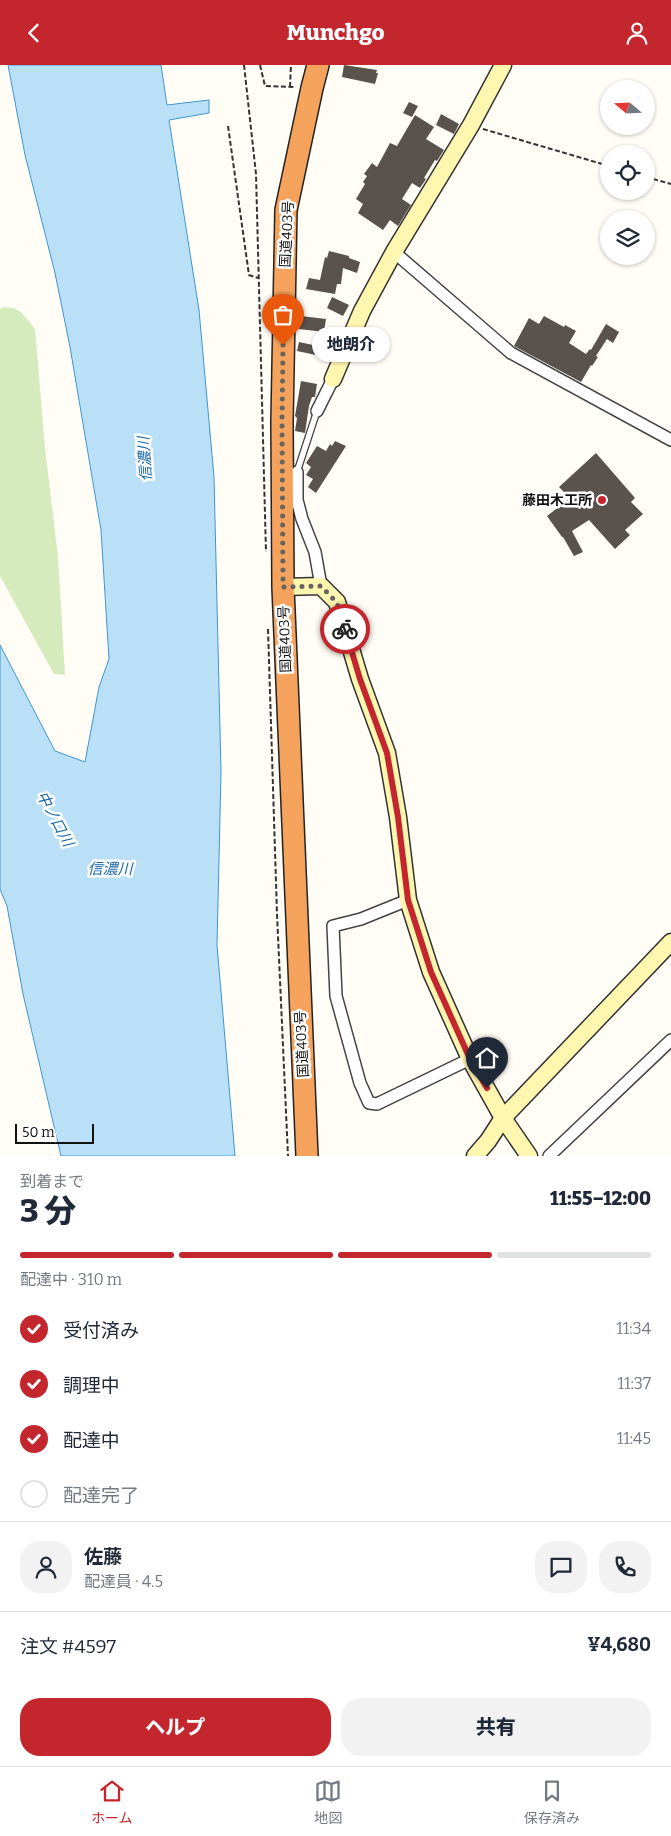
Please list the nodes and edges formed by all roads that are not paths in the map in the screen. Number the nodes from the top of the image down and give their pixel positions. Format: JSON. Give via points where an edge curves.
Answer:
{"nodes":[{"id":1,"x":318,"y":65,"type":"edge"},
{"id":2,"x":503,"y":65,"type":"edge"},
{"id":3,"x":394,"y":252,"type":"junction"},
{"id":4,"x":333,"y":379,"type":"joint"},
{"id":5,"x":317,"y":411,"type":"joint"},
{"id":6,"x":671,"y":441,"type":"edge"},
{"id":7,"x":297,"y":472,"type":"joint"},
{"id":8,"x":321,"y":586,"type":"junction"},
{"id":9,"x":283,"y":587,"type":"junction"},
{"id":10,"x":408,"y":900,"type":"junction"},
{"id":11,"x":671,"y":942,"type":"edge"},
{"id":12,"x":671,"y":1040,"type":"edge"},
{"id":13,"x":470,"y":1059,"type":"junction"},
{"id":14,"x":503,"y":1118,"type":"junction"},
{"id":15,"x":307,"y":1156,"type":"edge"},
{"id":16,"x":475,"y":1156,"type":"edge"},
{"id":17,"x":529,"y":1156,"type":"edge"},
{"id":18,"x":550,"y":1156,"type":"edge"}],
"edges":[{"from":1,"to":9,"type":"highway","name":"国道403号","via":[[286,210]]},
{"from":2,"to":3,"type":"street","via":[[471,125]]},
{"from":3,"to":4,"type":"street","via":[[362,311]]},
{"from":3,"to":6,"type":"street","via":[[511,353]]},
{"from":4,"to":5,"type":"street"},
{"from":5,"to":7,"type":"lane"},
{"from":7,"to":8,"type":"street","via":[[297,500],[315,552]]},
{"from":8,"to":9,"type":"street"},
{"from":8,"to":10,"type":"street","via":[[337,603],[387,753]]},
{"from":9,"to":15,"type":"highway","name":"国道403号"},
{"from":10,"to":13,"type":"street","via":[[431,972]]},
{"from":10,"to":13,"type":"street","via":[[361,919],[333,926],[336,997],[360,1083],[369,1103],[377,1103]]},
{"from":11,"to":14,"type":"street"},
{"from":12,"to":18,"type":"street"},
{"from":13,"to":14,"type":"street"},
{"from":14,"to":16,"type":"street"},
{"from":14,"to":17,"type":"street"}]}
